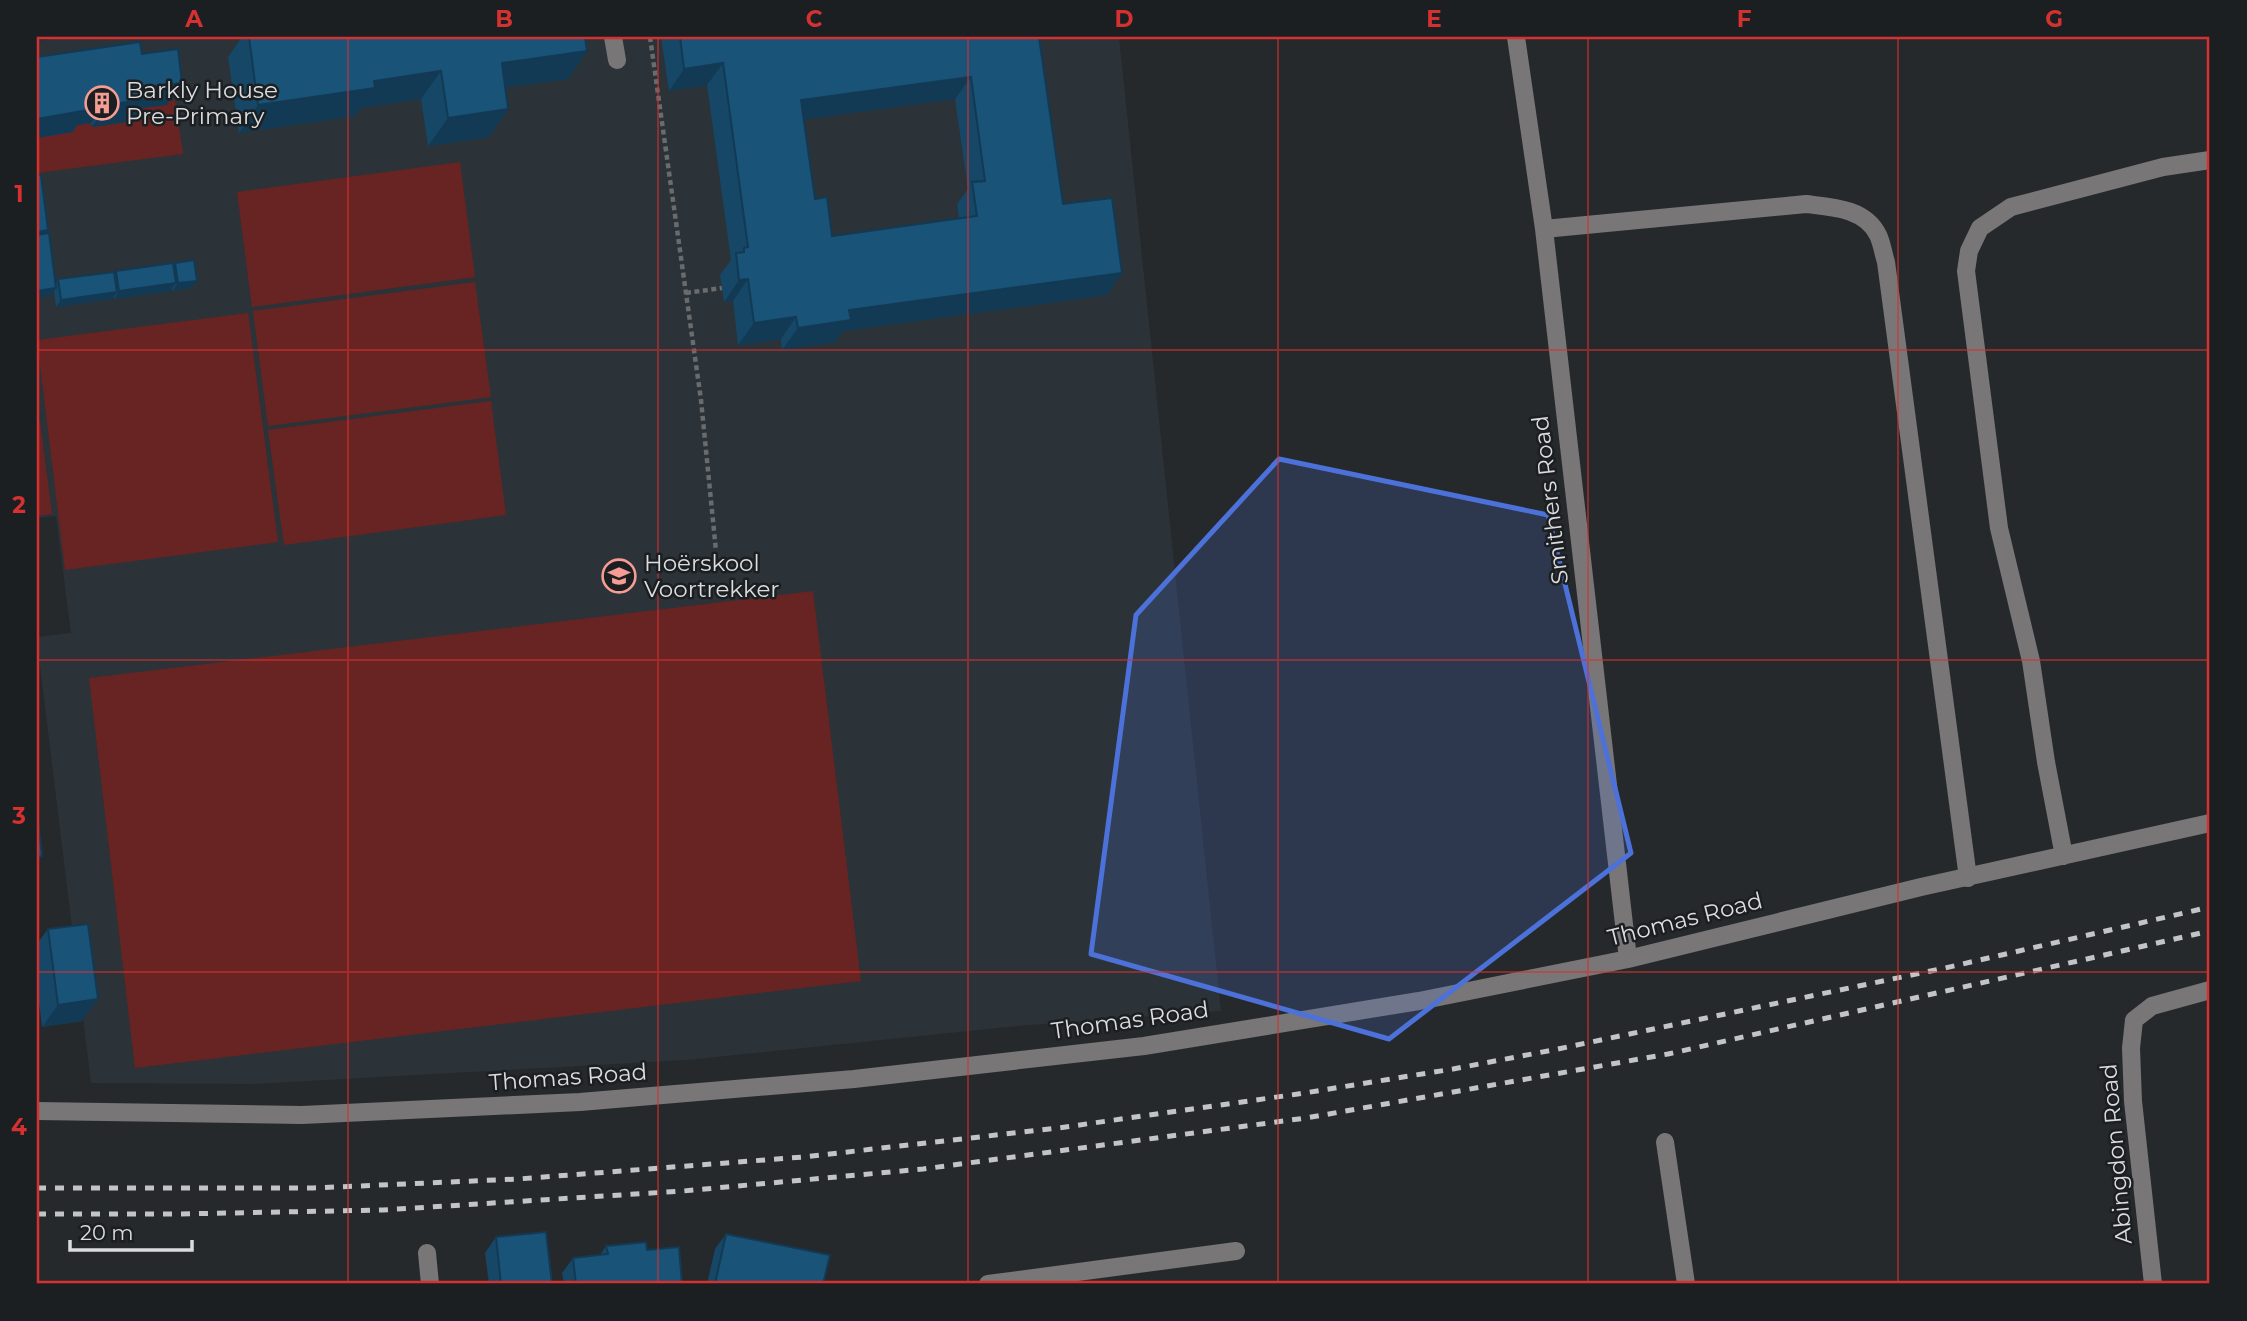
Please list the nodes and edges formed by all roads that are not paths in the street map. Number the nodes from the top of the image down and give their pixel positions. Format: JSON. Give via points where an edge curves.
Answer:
{"nodes":[{"id":1,"x":613,"y":37,"type":"edge"},
{"id":2,"x":1516,"y":37,"type":"edge"},
{"id":3,"x":617,"y":60,"type":"dead end"},
{"id":4,"x":2210,"y":160,"type":"edge"},
{"id":5,"x":1544,"y":229,"type":"junction"},
{"id":6,"x":2210,"y":823,"type":"edge"},
{"id":7,"x":2064,"y":856,"type":"junction"},
{"id":8,"x":1968,"y":878,"type":"junction"},
{"id":9,"x":1628,"y":959,"type":"junction"},
{"id":10,"x":2210,"y":990,"type":"edge"},
{"id":11,"x":37,"y":1111,"type":"edge"},
{"id":12,"x":1665,"y":1142,"type":"dead end"},
{"id":13,"x":1236,"y":1251,"type":"dead end"},
{"id":14,"x":427,"y":1253,"type":"dead end"},
{"id":15,"x":430,"y":1284,"type":"edge"},
{"id":16,"x":988,"y":1284,"type":"edge"},
{"id":17,"x":1686,"y":1284,"type":"edge"},
{"id":18,"x":2153,"y":1284,"type":"edge"}],
"edges":[{"from":1,"to":3,"type":"street"},
{"from":2,"to":5,"type":"street","name":"Smithers Road"},
{"from":4,"to":7,"type":"street","via":[[2163,167],[2011,207],[1980,228],[1969,251],[1966,271],[1999,528],[2031,661]]},
{"from":5,"to":8,"type":"street","via":[[1806,204],[1842,208],[1862,217],[1878,234],[1886,262]]},
{"from":5,"to":9,"type":"street","name":"Smithers Road"},
{"from":6,"to":7,"type":"street","name":"Thomas Road"},
{"from":7,"to":8,"type":"street","name":"Thomas Road"},
{"from":8,"to":9,"type":"street","name":"Thomas Road"},
{"from":9,"to":11,"type":"street","name":"Thomas Road","via":[[1419,1001],[1144,1045],[854,1079],[580,1102],[302,1115]]},
{"from":10,"to":18,"type":"street","name":"Abingdon Road","via":[[2152,1006],[2134,1020],[2133,1101]]},
{"from":12,"to":17,"type":"street"},
{"from":13,"to":16,"type":"street"},
{"from":14,"to":15,"type":"street"}]}
